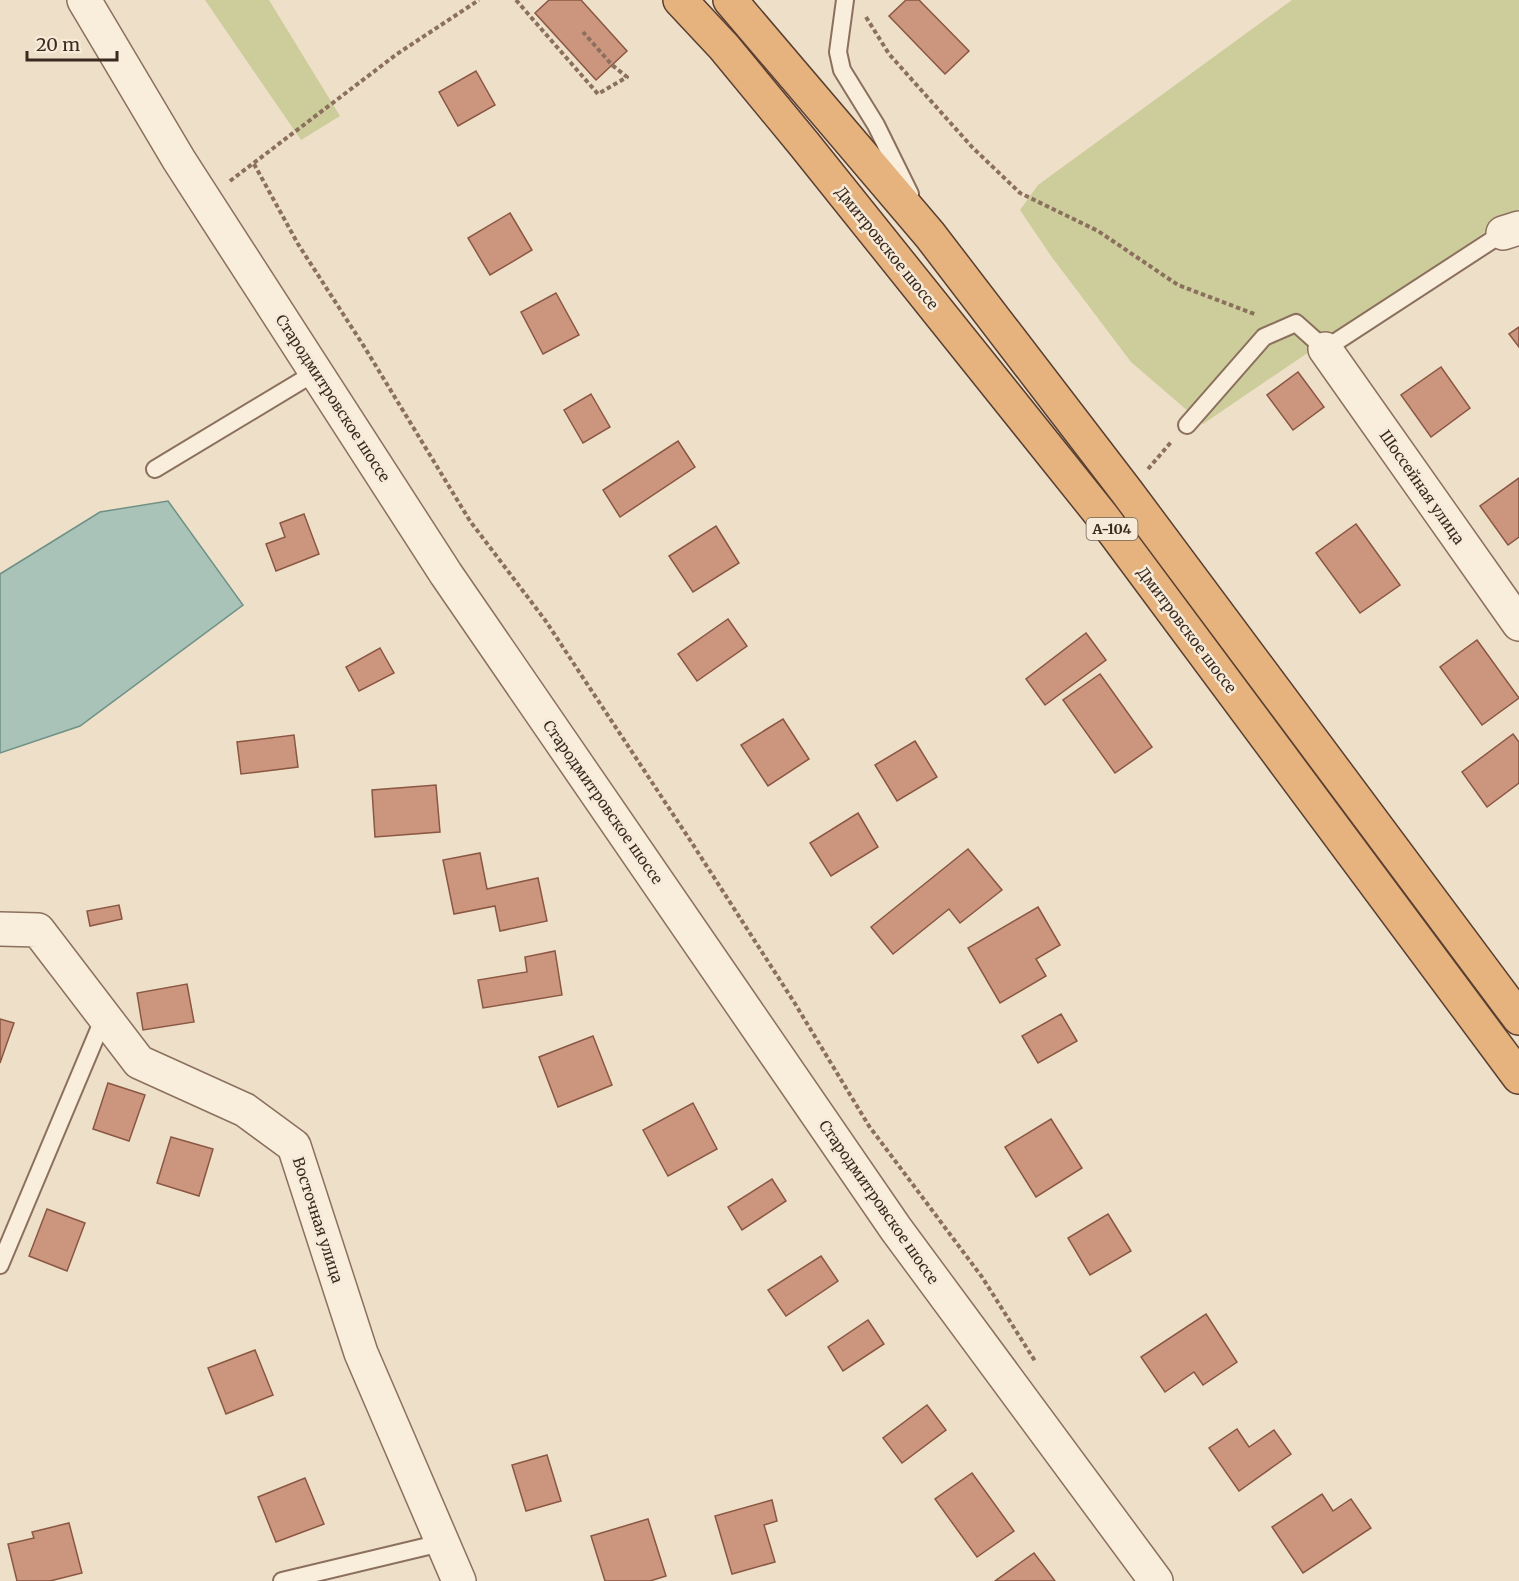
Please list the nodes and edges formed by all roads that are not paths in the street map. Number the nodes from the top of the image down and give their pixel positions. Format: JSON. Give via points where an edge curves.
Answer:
{"nodes":[{"id":1,"x":84,"y":0,"type":"edge"},
{"id":2,"x":680,"y":0,"type":"edge"},
{"id":3,"x":730,"y":0,"type":"edge"},
{"id":4,"x":845,"y":0,"type":"edge"},
{"id":5,"x":1511,"y":231,"type":"edge"},
{"id":6,"x":930,"y":235,"type":"junction"},
{"id":7,"x":1326,"y":349,"type":"junction"},
{"id":8,"x":316,"y":372,"type":"junction"},
{"id":9,"x":1187,"y":425,"type":"road end"},
{"id":10,"x":155,"y":469,"type":"dead end"},
{"id":11,"x":1519,"y":624,"type":"edge"},
{"id":12,"x":0,"y":929,"type":"edge"},
{"id":13,"x":105,"y":1016,"type":"junction"},
{"id":14,"x":1519,"y":1018,"type":"edge"},
{"id":15,"x":1519,"y":1077,"type":"edge"},
{"id":16,"x":0,"y":1265,"type":"edge"},
{"id":17,"x":441,"y":1543,"type":"junction"},
{"id":18,"x":282,"y":1581,"type":"edge"},
{"id":19,"x":459,"y":1581,"type":"edge"},
{"id":20,"x":1156,"y":1581,"type":"edge"}],
"edges":[{"from":1,"to":8,"type":"street","name":"Стародмитровское шоссе","via":[[179,160]]},
{"from":2,"to":15,"type":"highway","name":"Дмитровское шоссе","number":"А-104","via":[[804,144],[1102,516]]},
{"from":3,"to":6,"type":"highway","number":"А-104"},
{"from":4,"to":6,"type":"lane","via":[[838,52],[842,70],[876,125]]},
{"from":5,"to":7,"type":"lane"},
{"from":6,"to":14,"type":"highway","number":"А-104"},
{"from":7,"to":9,"type":"lane","via":[[1296,323],[1264,337]]},
{"from":7,"to":11,"type":"street","name":"Шоссейная улица"},
{"from":8,"to":10,"type":"lane"},
{"from":8,"to":20,"type":"street","name":"Стародмитровское шоссе","via":[[453,584],[896,1229]]},
{"from":12,"to":13,"type":"street","name":"Восточная улица","via":[[38,930]]},
{"from":13,"to":16,"type":"lane"},
{"from":13,"to":17,"type":"street","name":"Восточная улица","via":[[139,1062],[245,1110],[294,1146],[362,1353]]},
{"from":17,"to":18,"type":"lane"},
{"from":17,"to":19,"type":"street","name":"Восточная улица"}]}
